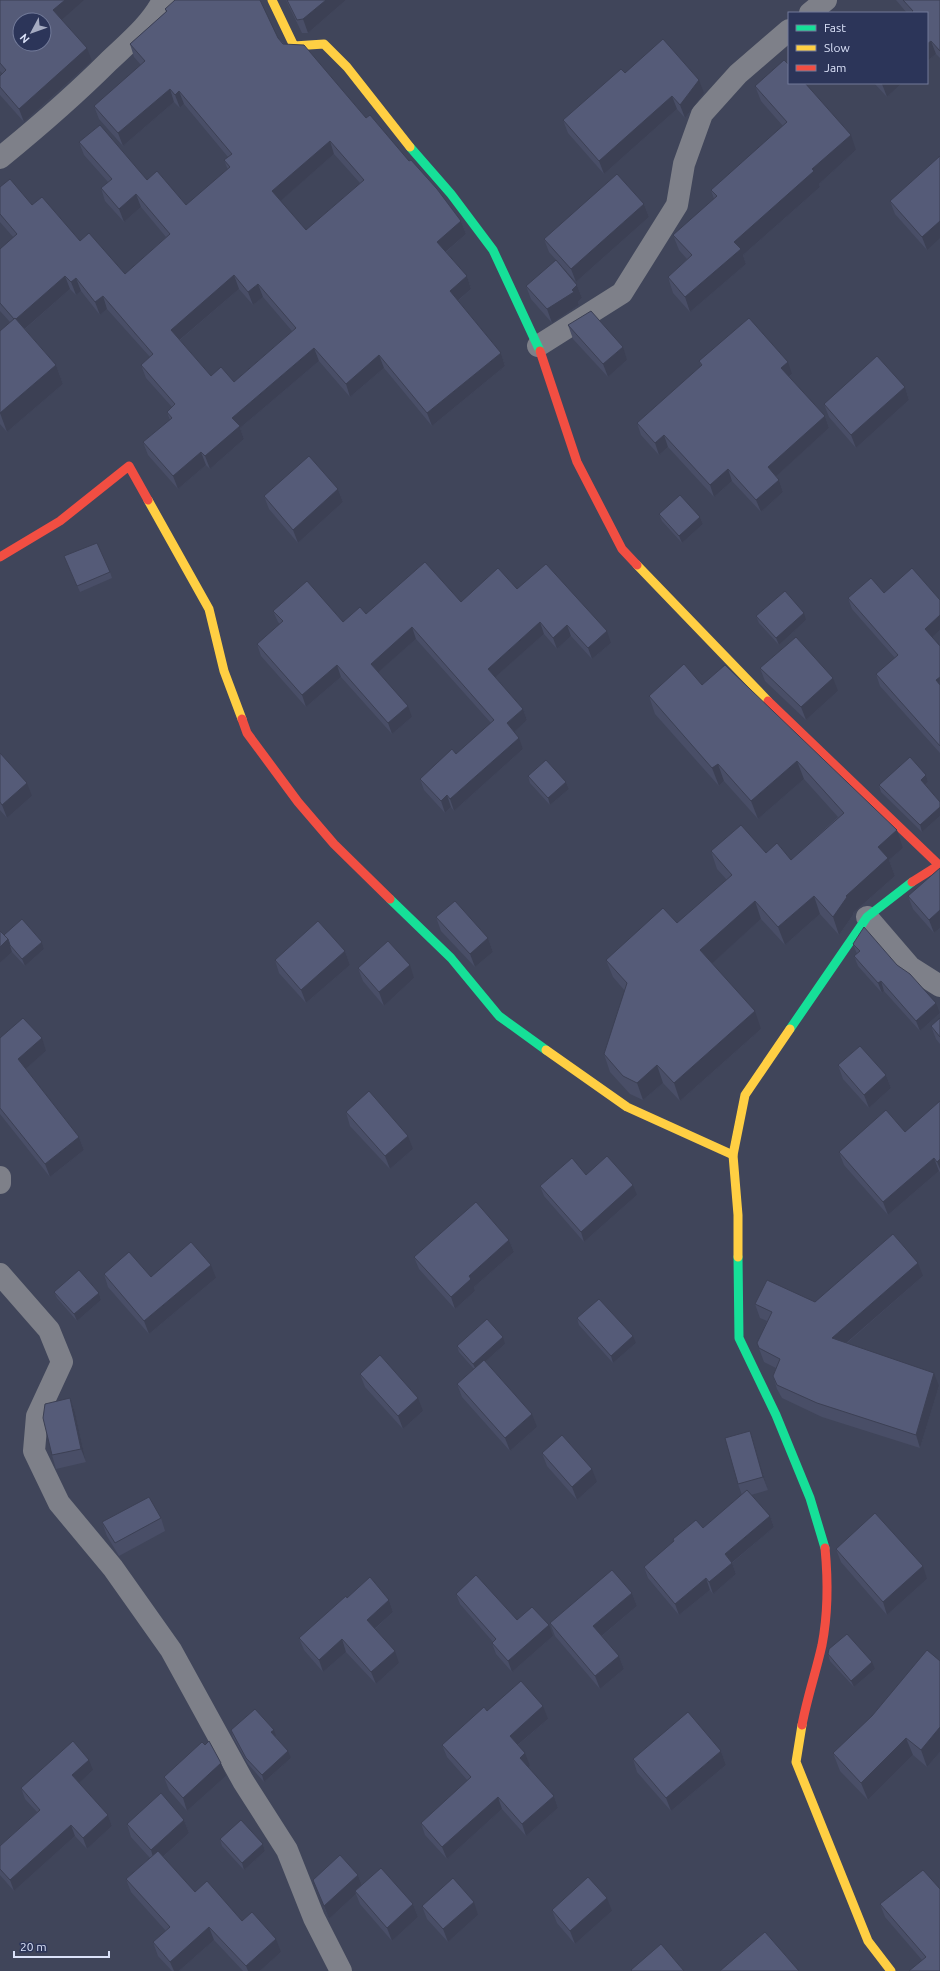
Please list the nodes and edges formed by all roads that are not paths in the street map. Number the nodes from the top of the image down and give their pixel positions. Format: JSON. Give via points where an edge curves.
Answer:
{"nodes":[{"id":1,"x":163,"y":0,"type":"edge"},
{"id":2,"x":272,"y":0,"type":"edge"},
{"id":3,"x":826,"y":0,"type":"edge"},
{"id":4,"x":811,"y":12,"type":"edge"},
{"id":5,"x":788,"y":31,"type":"edge"},
{"id":6,"x":0,"y":158,"type":"edge"},
{"id":7,"x":538,"y":346,"type":"junction"},
{"id":8,"x":0,"y":557,"type":"edge"},
{"id":9,"x":940,"y":865,"type":"edge"},
{"id":10,"x":868,"y":917,"type":"junction"},
{"id":11,"x":940,"y":986,"type":"edge"},
{"id":12,"x":733,"y":1155,"type":"junction"},
{"id":13,"x":0,"y":1177,"type":"edge"},
{"id":14,"x":0,"y":1183,"type":"edge"},
{"id":15,"x":0,"y":1274,"type":"edge"},
{"id":16,"x":341,"y":1971,"type":"edge"},
{"id":17,"x":891,"y":1971,"type":"edge"}],
"edges":[{"from":1,"to":6,"type":"street","via":[[156,13],[134,37],[56,113]]},
{"from":2,"to":7,"type":"street","via":[[294,46],[324,44],[347,67],[402,138],[451,194],[493,250]]},
{"from":3,"to":4,"type":"street"},
{"from":5,"to":7,"type":"street","via":[[738,74],[702,114],[684,164],[677,205],[622,293]]},
{"from":7,"to":9,"type":"street","via":[[577,462],[622,549],[748,682]]},
{"from":8,"to":12,"type":"street","via":[[60,521],[129,466],[209,609],[224,671],[247,732],[298,802],[334,844],[451,958],[499,1016],[627,1107]]},
{"from":9,"to":10,"type":"street","via":[[901,890]]},
{"from":10,"to":11,"type":"street","via":[[910,967]]},
{"from":10,"to":12,"type":"street","via":[[746,1096]]},
{"from":12,"to":17,"type":"street","via":[[738,1215],[739,1338],[776,1414],[825,1543],[828,1579],[822,1644],[806,1704],[796,1762],[868,1941]]},
{"from":13,"to":14,"type":"street"},
{"from":15,"to":16,"type":"street","via":[[50,1330],[62,1362],[37,1416],[34,1451],[59,1503],[113,1568],[170,1650],[243,1781],[287,1850],[314,1918]]}]}
